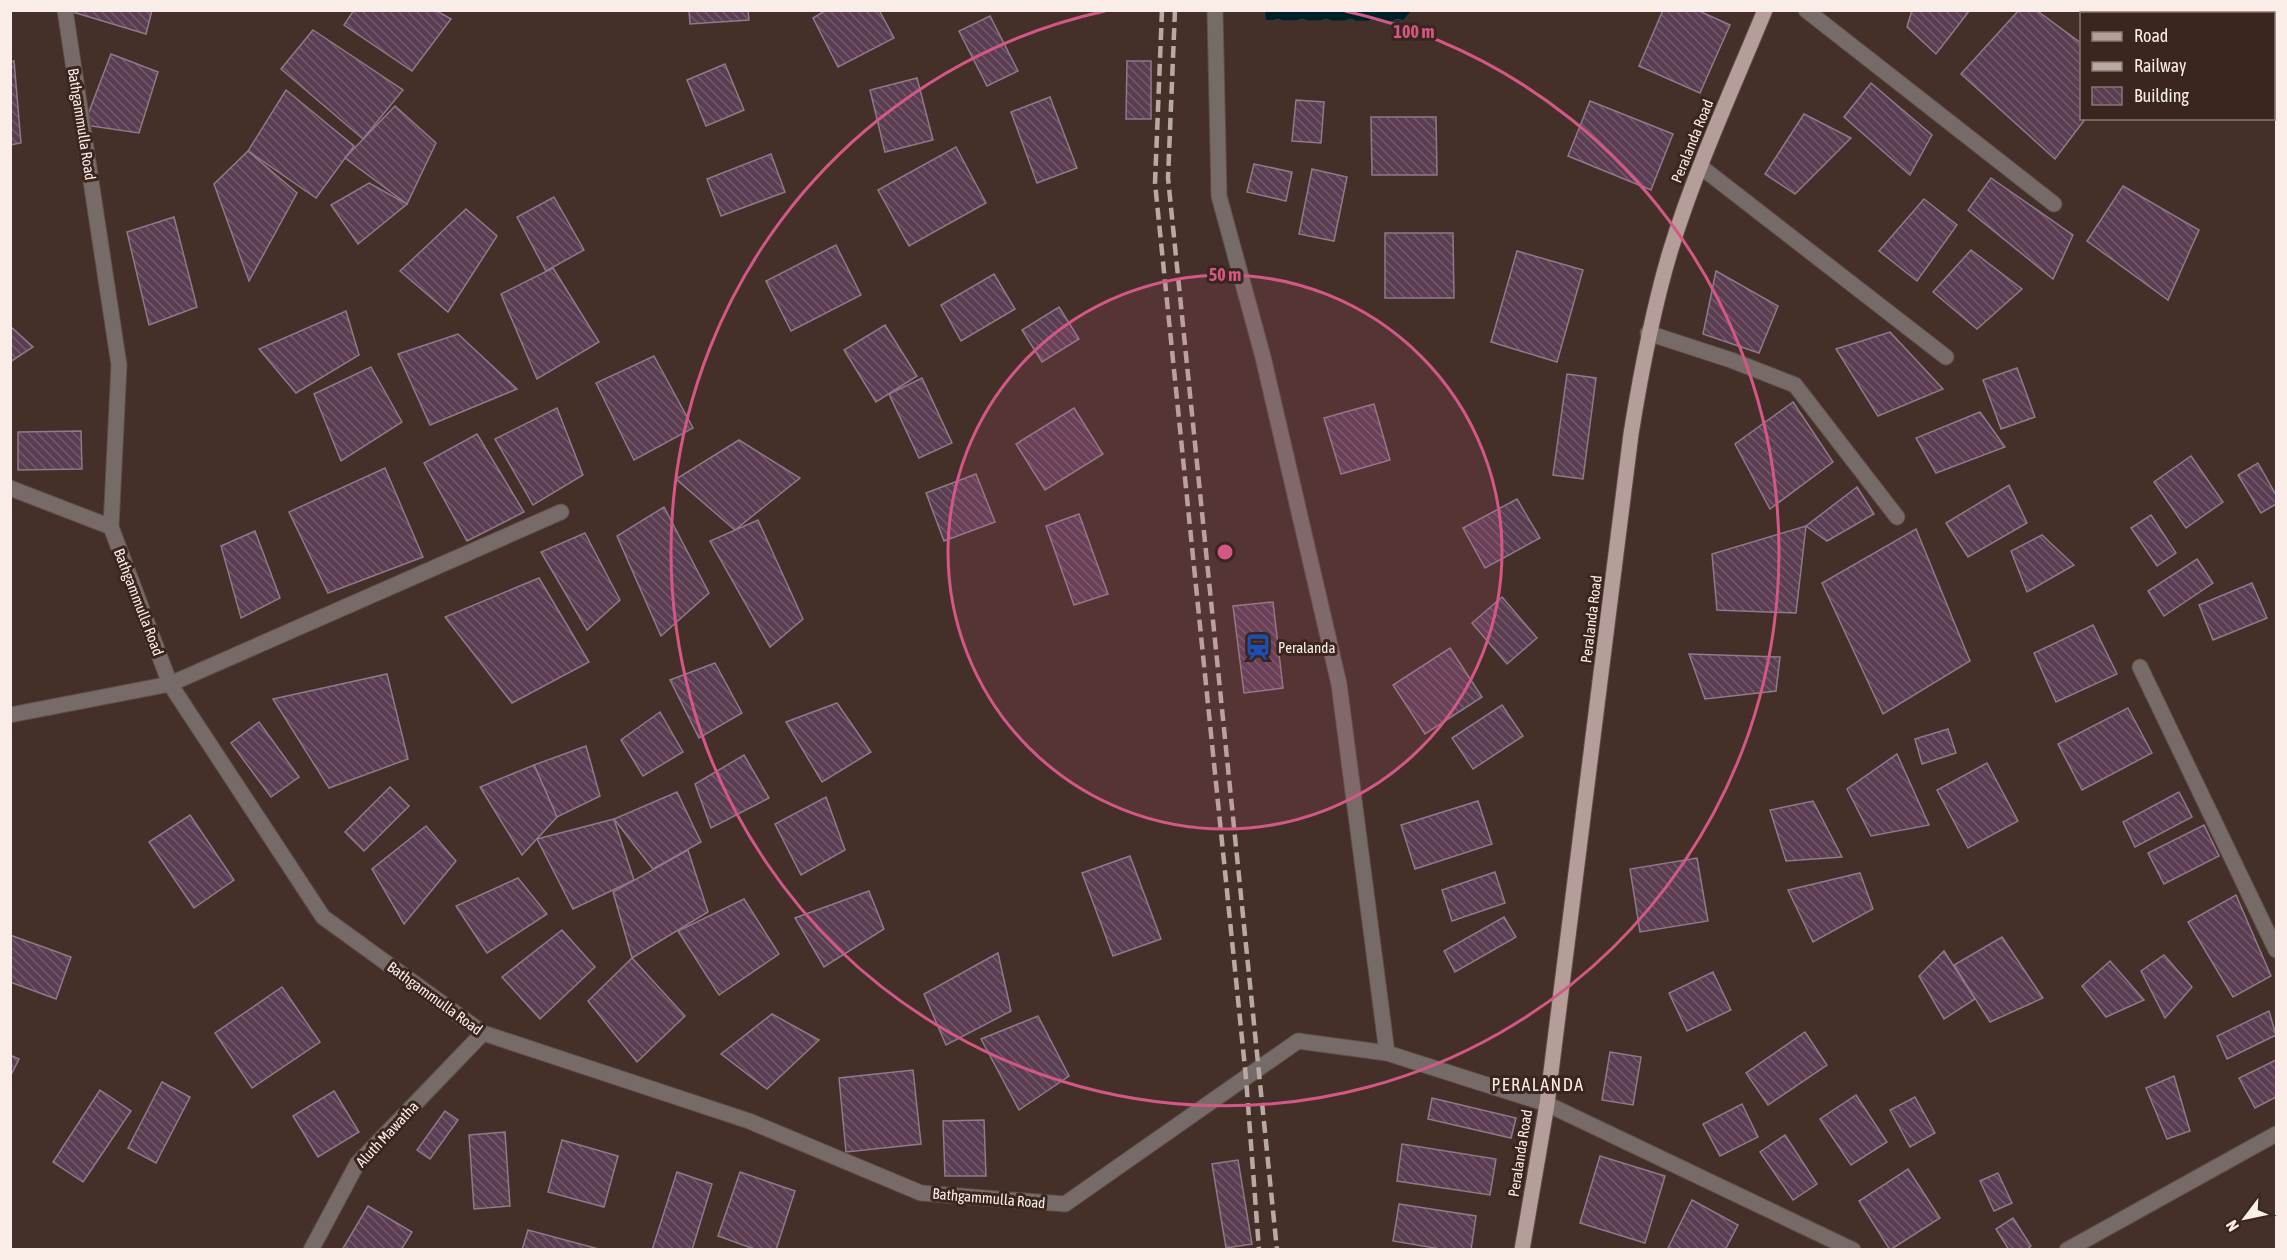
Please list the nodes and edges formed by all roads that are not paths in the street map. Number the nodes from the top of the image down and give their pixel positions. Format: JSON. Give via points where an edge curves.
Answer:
{"nodes":[{"id":1,"x":65,"y":10,"type":"edge"},
{"id":2,"x":1215,"y":10,"type":"edge"},
{"id":3,"x":1765,"y":10,"type":"edge"},
{"id":4,"x":1806,"y":10,"type":"edge"},
{"id":5,"x":1701,"y":167,"type":"junction"},
{"id":6,"x":2054,"y":204,"type":"dead end"},
{"id":7,"x":1648,"y":333,"type":"junction"},
{"id":8,"x":1946,"y":357,"type":"dead end"},
{"id":9,"x":10,"y":488,"type":"edge"},
{"id":10,"x":561,"y":512,"type":"dead end"},
{"id":11,"x":1897,"y":517,"type":"dead end"},
{"id":12,"x":111,"y":527,"type":"junction"},
{"id":13,"x":2140,"y":668,"type":"dead end"},
{"id":14,"x":170,"y":684,"type":"junction"},
{"id":15,"x":10,"y":715,"type":"edge"},
{"id":16,"x":2277,"y":950,"type":"edge"},
{"id":17,"x":483,"y":1033,"type":"junction"},
{"id":18,"x":1387,"y":1053,"type":"junction"},
{"id":19,"x":1547,"y":1104,"type":"junction"},
{"id":20,"x":2277,"y":1134,"type":"edge"},
{"id":21,"x":311,"y":1250,"type":"edge"},
{"id":22,"x":1522,"y":1250,"type":"edge"},
{"id":23,"x":1853,"y":1250,"type":"edge"},
{"id":24,"x":2067,"y":1250,"type":"edge"}],
"edges":[{"from":1,"to":12,"type":"street","name":"Bathgammulla Road","via":[[119,365]]},
{"from":2,"to":18,"type":"street","via":[[1219,196],[1263,357],[1339,684]]},
{"from":3,"to":5,"type":"main road","name":"Peralanda Road"},
{"from":4,"to":6,"type":"street"},
{"from":5,"to":7,"type":"main road","name":"Peralanda Road","via":[[1670,251]]},
{"from":5,"to":8,"type":"street"},
{"from":7,"to":11,"type":"street","via":[[1795,385]]},
{"from":7,"to":19,"type":"main road","name":"Peralanda Road","via":[[1631,434]]},
{"from":9,"to":12,"type":"street"},
{"from":10,"to":14,"type":"street"},
{"from":12,"to":14,"type":"street","name":"Bathgammulla Road"},
{"from":13,"to":16,"type":"street"},
{"from":14,"to":15,"type":"street"},
{"from":14,"to":17,"type":"street","name":"Bathgammulla Road","via":[[323,916]]},
{"from":17,"to":18,"type":"street","name":"Bathgammulla Road","via":[[749,1121],[921,1193],[1065,1204],[1298,1041]]},
{"from":17,"to":21,"type":"street","name":"Aluth Mawatha","via":[[357,1164]]},
{"from":18,"to":19,"type":"street","name":"Bathgammulla Road"},
{"from":19,"to":22,"type":"main road","name":"Peralanda Road"},
{"from":19,"to":23,"type":"street","name":"Bathgammulla Road"},
{"from":20,"to":24,"type":"street"}]}
